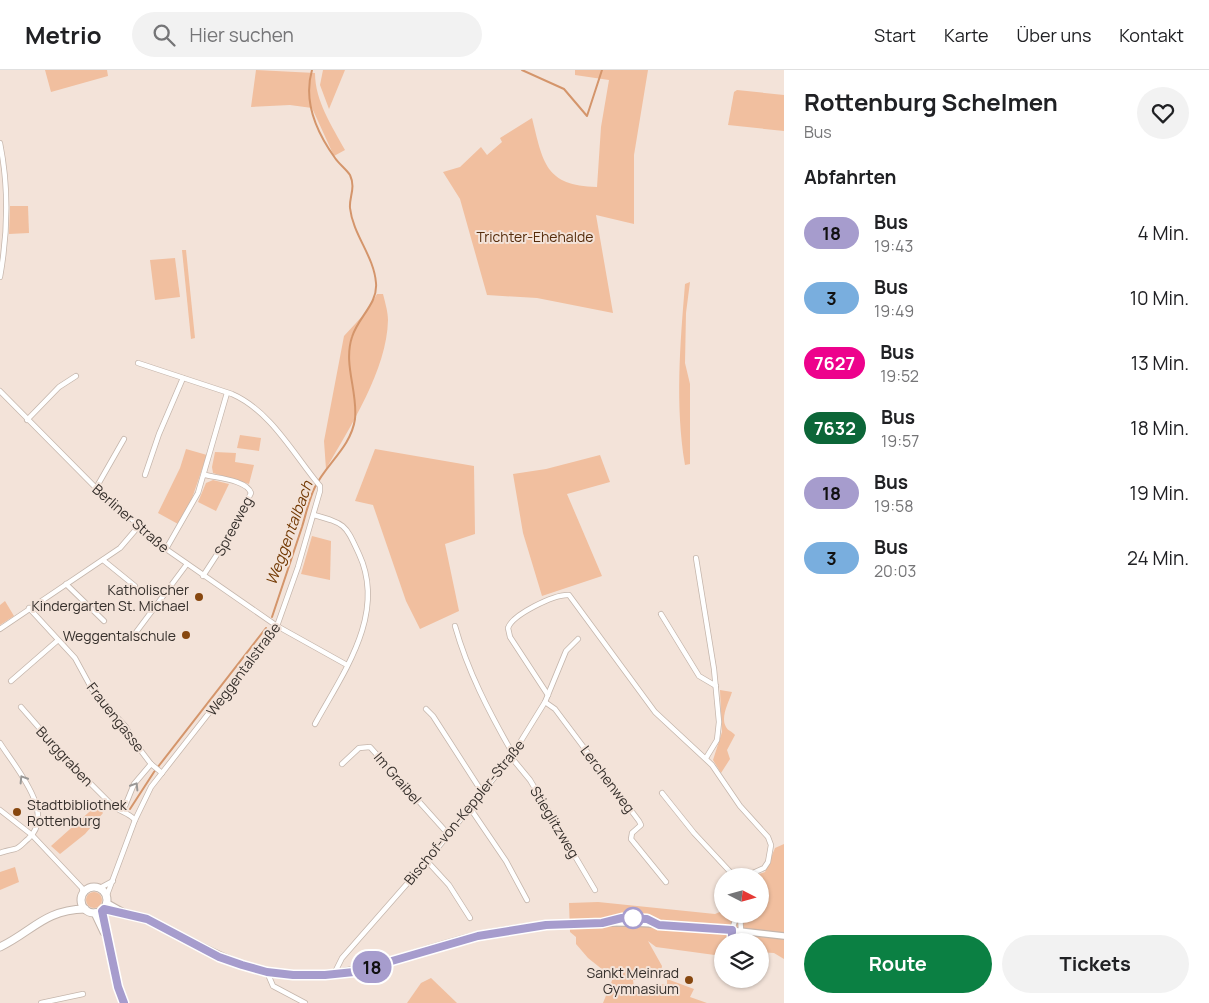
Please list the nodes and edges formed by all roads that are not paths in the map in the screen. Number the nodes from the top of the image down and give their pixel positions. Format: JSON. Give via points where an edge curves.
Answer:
{"nodes":[{"id":1,"x":0,"y":145,"type":"edge"},
{"id":2,"x":2,"y":257,"type":"edge"},
{"id":3,"x":0,"y":277,"type":"edge"},
{"id":4,"x":138,"y":363,"type":"dead end"},
{"id":5,"x":76,"y":376,"type":"dead end"},
{"id":6,"x":183,"y":378,"type":"junction"},
{"id":7,"x":0,"y":393,"type":"edge"},
{"id":8,"x":228,"y":393,"type":"junction"},
{"id":9,"x":27,"y":420,"type":"junction"},
{"id":10,"x":124,"y":440,"type":"dead end"},
{"id":11,"x":146,"y":475,"type":"dead end"},
{"id":12,"x":205,"y":475,"type":"junction"},
{"id":13,"x":96,"y":488,"type":"junction"},
{"id":14,"x":314,"y":515,"type":"junction"},
{"id":15,"x":138,"y":527,"type":"junction"},
{"id":16,"x":166,"y":549,"type":"junction"},
{"id":17,"x":696,"y":558,"type":"dead end"},
{"id":18,"x":103,"y":560,"type":"junction"},
{"id":19,"x":187,"y":564,"type":"junction"},
{"id":20,"x":203,"y":576,"type":"junction"},
{"id":21,"x":66,"y":584,"type":"junction"},
{"id":22,"x":135,"y":586,"type":"dead end"},
{"id":23,"x":30,"y":608,"type":"junction"},
{"id":24,"x":661,"y":614,"type":"dead end"},
{"id":25,"x":104,"y":621,"type":"dead end"},
{"id":26,"x":277,"y":626,"type":"junction"},
{"id":27,"x":455,"y":626,"type":"dead end"},
{"id":28,"x":0,"y":628,"type":"edge"},
{"id":29,"x":134,"y":635,"type":"dead end"},
{"id":30,"x":578,"y":639,"type":"dead end"},
{"id":31,"x":58,"y":641,"type":"junction"},
{"id":32,"x":347,"y":665,"type":"junction"},
{"id":33,"x":11,"y":681,"type":"dead end"},
{"id":34,"x":716,"y":686,"type":"junction"},
{"id":35,"x":548,"y":695,"type":"junction"},
{"id":36,"x":544,"y":702,"type":"junction"},
{"id":37,"x":21,"y":707,"type":"dead end"},
{"id":38,"x":426,"y":709,"type":"dead end"},
{"id":39,"x":315,"y":724,"type":"dead end"},
{"id":40,"x":0,"y":743,"type":"edge"},
{"id":41,"x":512,"y":755,"type":"junction"},
{"id":42,"x":706,"y":758,"type":"junction"},
{"id":43,"x":342,"y":764,"type":"dead end"},
{"id":44,"x":152,"y":765,"type":"junction"},
{"id":45,"x":161,"y":772,"type":"junction"},
{"id":46,"x":482,"y":792,"type":"junction"},
{"id":47,"x":662,"y":793,"type":"dead end"},
{"id":48,"x":470,"y":808,"type":"junction"},
{"id":49,"x":123,"y":811,"type":"junction"},
{"id":50,"x":1,"y":812,"type":"edge"},
{"id":51,"x":136,"y":820,"type":"junction"},
{"id":52,"x":32,"y":835,"type":"junction"},
{"id":53,"x":449,"y":835,"type":"junction"},
{"id":54,"x":0,"y":852,"type":"edge"},
{"id":55,"x":427,"y":861,"type":"junction"},
{"id":56,"x":727,"y":868,"type":"edge"},
{"id":57,"x":764,"y":868,"type":"edge"},
{"id":58,"x":114,"y":880,"type":"junction"},
{"id":59,"x":666,"y":882,"type":"dead end"},
{"id":60,"x":100,"y":888,"type":"junction"},
{"id":61,"x":84,"y":890,"type":"junction"},
{"id":62,"x":595,"y":890,"type":"dead end"},
{"id":63,"x":527,"y":900,"type":"dead end"},
{"id":64,"x":83,"y":906,"type":"junction"},
{"id":65,"x":103,"y":906,"type":"junction"},
{"id":66,"x":470,"y":918,"type":"dead end"},
{"id":67,"x":735,"y":923,"type":"edge"},
{"id":68,"x":740,"y":923,"type":"edge"},
{"id":69,"x":732,"y":930,"type":"junction"},
{"id":70,"x":741,"y":931,"type":"junction"},
{"id":71,"x":784,"y":936,"type":"edge"},
{"id":72,"x":1,"y":946,"type":"edge"},
{"id":73,"x":267,"y":972,"type":"junction"},
{"id":74,"x":334,"y":974,"type":"junction"},
{"id":75,"x":83,"y":994,"type":"dead end"},
{"id":76,"x":42,"y":1003,"type":"edge"},
{"id":77,"x":124,"y":1003,"type":"edge"},
{"id":78,"x":306,"y":1003,"type":"edge"}],
"edges":[{"from":1,"to":2,"type":"street","via":[[7,208]]},
{"from":2,"to":3,"type":"street"},
{"from":4,"to":6,"type":"street","name":"Weggentalstraße"},
{"from":5,"to":9,"type":"street","via":[[59,387]]},
{"from":6,"to":8,"type":"street","name":"Weggentalstraße"},
{"from":6,"to":11,"type":"street"},
{"from":7,"to":9,"type":"street","name":"Berliner Straße"},
{"from":8,"to":12,"type":"street"},
{"from":8,"to":14,"type":"street","name":"Weggentalstraße","via":[[246,401],[261,415],[318,484],[320,491]]},
{"from":9,"to":13,"type":"street","name":"Berliner Straße"},
{"from":10,"to":13,"type":"street"},
{"from":12,"to":16,"type":"street","via":[[193,504]]},
{"from":12,"to":20,"type":"street","name":"Spreeweg","via":[[244,485],[251,493],[231,533]]},
{"from":13,"to":15,"type":"street","name":"Berliner Straße"},
{"from":14,"to":26,"type":"street","name":"Weggentalstraße"},
{"from":14,"to":32,"type":"street","via":[[345,526],[365,569],[368,593],[365,623],[361,639]]},
{"from":15,"to":16,"type":"street","name":"Berliner Straße"},
{"from":15,"to":18,"type":"street","via":[[123,545]]},
{"from":16,"to":19,"type":"street","name":"Berliner Straße"},
{"from":17,"to":34,"type":"street"},
{"from":18,"to":21,"type":"street"},
{"from":18,"to":22,"type":"street"},
{"from":19,"to":20,"type":"street","name":"Berliner Straße"},
{"from":19,"to":29,"type":"street"},
{"from":20,"to":26,"type":"street","name":"Berliner Straße"},
{"from":21,"to":23,"type":"street"},
{"from":21,"to":25,"type":"street"},
{"from":23,"to":28,"type":"street"},
{"from":23,"to":31,"type":"street","name":"Frauengasse"},
{"from":24,"to":34,"type":"street","via":[[699,676]]},
{"from":26,"to":32,"type":"street","name":"Berliner Straße"},
{"from":26,"to":45,"type":"street","name":"Weggentalstraße"},
{"from":27,"to":41,"type":"street","name":"Stieglitzweg","via":[[471,676]]},
{"from":30,"to":35,"type":"street","name":"Bischof-von-Keppler-Straße","via":[[566,651]]},
{"from":31,"to":33,"type":"street"},
{"from":31,"to":44,"type":"street","name":"Frauengasse","via":[[75,658],[93,691],[126,726]]},
{"from":32,"to":39,"type":"street"},
{"from":34,"to":42,"type":"street","via":[[719,732]]},
{"from":35,"to":36,"type":"street","name":"Bischof-von-Keppler-Straße"},
{"from":35,"to":42,"type":"street","via":[[510,637],[508,628],[514,618],[558,596],[569,595],[655,712]]},
{"from":36,"to":41,"type":"street","name":"Bischof-von-Keppler-Straße"},
{"from":36,"to":59,"type":"street","name":"Lerchenweg","via":[[555,709],[639,821],[641,825],[630,839]]},
{"from":37,"to":49,"type":"street","name":"Burggraben","via":[[115,809]]},
{"from":38,"to":46,"type":"street","via":[[434,716]]},
{"from":52,"to":40,"type":"street","one_way":true,"via":[[38,824],[35,798]]},
{"from":41,"to":46,"type":"street","name":"Bischof-von-Keppler-Straße"},
{"from":41,"to":62,"type":"street","name":"Stieglitzweg"},
{"from":42,"to":57,"type":"street","via":[[771,845]]},
{"from":43,"to":53,"type":"street","name":"Im Graibel","via":[[360,748],[370,746]]},
{"from":44,"to":45,"type":"street","name":"Frauengasse"},
{"from":49,"to":44,"type":"street","one_way":true,"via":[[134,784]]},
{"from":45,"to":51,"type":"street","name":"Weggentalstraße"},
{"from":46,"to":48,"type":"street","name":"Bischof-von-Keppler-Straße"},
{"from":47,"to":56,"type":"street"},
{"from":48,"to":53,"type":"street","name":"Bischof-von-Keppler-Straße"},
{"from":48,"to":63,"type":"street","via":[[506,861]]},
{"from":49,"to":51,"type":"street","name":"Burggraben"},
{"from":50,"to":52,"type":"street"},
{"from":51,"to":58,"type":"street","name":"Weggentalstraße"},
{"from":52,"to":54,"type":"street","via":[[18,848]]},
{"from":52,"to":61,"type":"street"},
{"from":53,"to":55,"type":"street","name":"Bischof-von-Keppler-Straße"},
{"from":55,"to":66,"type":"street","via":[[449,885]]},
{"from":55,"to":74,"type":"street","name":"Bischof-von-Keppler-Straße","via":[[342,958]]},
{"from":58,"to":60,"type":"street"},
{"from":58,"to":65,"type":"street","name":"Weggentalstraße"},
{"from":60,"to":61,"type":"main road"},
{"from":60,"to":65,"type":"main road"},
{"from":61,"to":64,"type":"main road"},
{"from":64,"to":65,"type":"main road"},
{"from":64,"to":72,"type":"main road","via":[[47,918]]},
{"from":65,"to":73,"type":"street","via":[[151,921],[219,957]]},
{"from":65,"to":77,"type":"main road"},
{"from":67,"to":69,"type":"street"},
{"from":68,"to":70,"type":"street"},
{"from":69,"to":70,"type":"street"},
{"from":69,"to":74,"type":"street","via":[[582,922],[546,925],[478,936],[364,969]]},
{"from":70,"to":71,"type":"street"},
{"from":73,"to":74,"type":"street"},
{"from":73,"to":78,"type":"street","via":[[273,986]]},
{"from":75,"to":76,"type":"street"}]}
